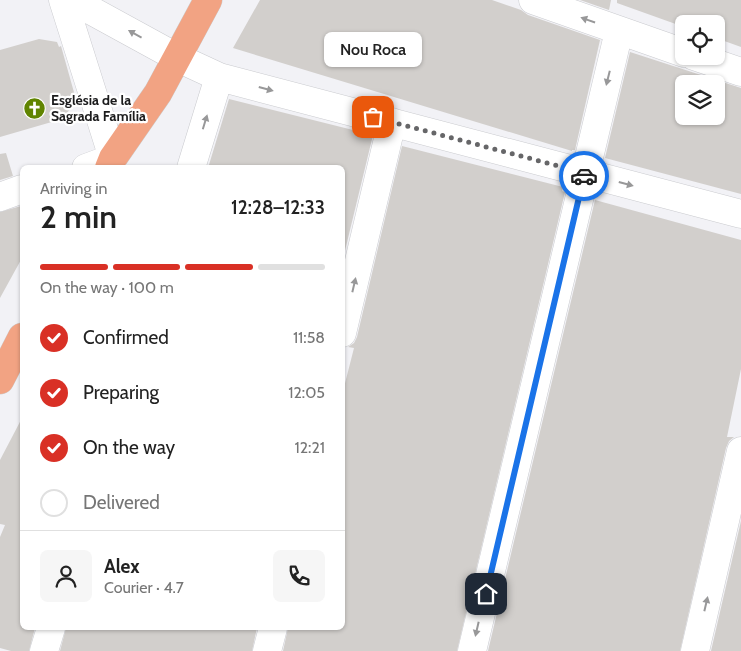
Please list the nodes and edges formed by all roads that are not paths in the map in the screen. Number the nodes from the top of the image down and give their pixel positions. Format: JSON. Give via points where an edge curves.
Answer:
{"nodes":[{"id":1,"x":63,"y":0,"type":"edge"},
{"id":2,"x":72,"y":0,"type":"edge"},
{"id":3,"x":208,"y":0,"type":"edge"},
{"id":4,"x":533,"y":0,"type":"edge"},
{"id":5,"x":619,"y":30,"type":"junction"},
{"id":6,"x":675,"y":50,"type":"edge"},
{"id":7,"x":178,"y":58,"type":"junction"},
{"id":8,"x":720,"y":65,"type":"edge"},
{"id":9,"x":741,"y":72,"type":"edge"},
{"id":10,"x":219,"y":77,"type":"junction"},
{"id":11,"x":392,"y":122,"type":"junction"},
{"id":12,"x":111,"y":163,"type":"edge"},
{"id":13,"x":193,"y":165,"type":"edge"},
{"id":14,"x":585,"y":173,"type":"junction"},
{"id":15,"x":20,"y":190,"type":"edge"},
{"id":16,"x":0,"y":197,"type":"edge"},
{"id":17,"x":741,"y":214,"type":"edge"},
{"id":18,"x":345,"y":320,"type":"edge"},
{"id":19,"x":20,"y":341,"type":"edge"},
{"id":20,"x":0,"y":380,"type":"edge"},
{"id":21,"x":741,"y":451,"type":"edge"},
{"id":22,"x":50,"y":630,"type":"edge"},
{"id":23,"x":272,"y":630,"type":"edge"},
{"id":24,"x":44,"y":651,"type":"edge"},
{"id":25,"x":267,"y":651,"type":"edge"},
{"id":26,"x":472,"y":651,"type":"edge"},
{"id":27,"x":695,"y":651,"type":"edge"}],
"edges":[{"from":1,"to":12,"type":"street"},
{"from":7,"to":2,"type":"street","one_way":true},
{"from":3,"to":7,"type":"main road"},
{"from":5,"to":4,"type":"street","one_way":true},
{"from":5,"to":6,"type":"street"},
{"from":5,"to":14,"type":"street","one_way":true},
{"from":7,"to":10,"type":"street"},
{"from":7,"to":12,"type":"main road"},
{"from":8,"to":9,"type":"street"},
{"from":10,"to":11,"type":"street","one_way":true},
{"from":13,"to":10,"type":"street","one_way":true},
{"from":11,"to":14,"type":"street"},
{"from":18,"to":11,"type":"street","one_way":true},
{"from":14,"to":17,"type":"street","one_way":true},
{"from":14,"to":26,"type":"street","one_way":true},
{"from":15,"to":16,"type":"street"},
{"from":19,"to":20,"type":"main road"},
{"from":27,"to":21,"type":"street","one_way":true},
{"from":22,"to":24,"type":"street"},
{"from":23,"to":25,"type":"street"}]}
